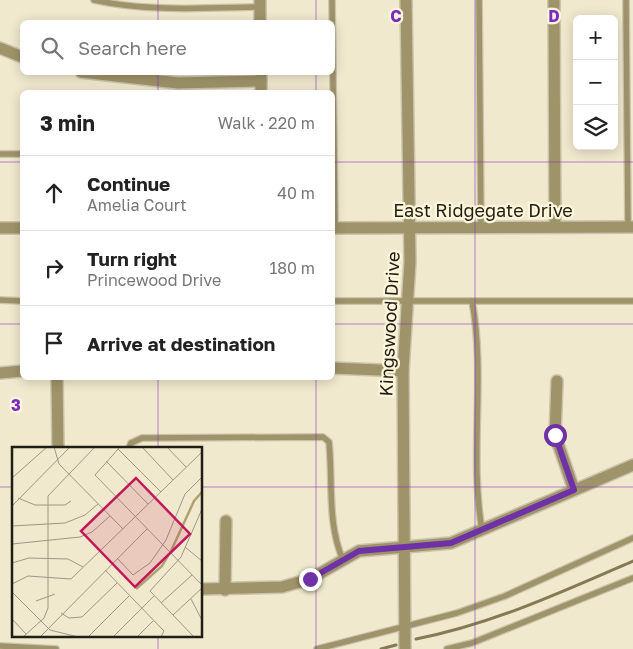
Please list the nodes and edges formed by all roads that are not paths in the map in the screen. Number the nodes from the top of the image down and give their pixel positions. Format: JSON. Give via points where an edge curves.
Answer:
{"nodes":[{"id":1,"x":94,"y":0,"type":"edge"},
{"id":2,"x":332,"y":0,"type":"edge"},
{"id":3,"x":406,"y":0,"type":"edge"},
{"id":4,"x":479,"y":0,"type":"edge"},
{"id":5,"x":554,"y":0,"type":"edge"},
{"id":6,"x":626,"y":0,"type":"edge"},
{"id":7,"x":260,"y":4,"type":"edge"},
{"id":8,"x":260,"y":20,"type":"edge"},
{"id":9,"x":332,"y":20,"type":"edge"},
{"id":10,"x":0,"y":48,"type":"edge"},
{"id":11,"x":20,"y":56,"type":"edge"},
{"id":12,"x":107,"y":75,"type":"edge"},
{"id":13,"x":333,"y":75,"type":"edge"},
{"id":14,"x":261,"y":82,"type":"edge"},
{"id":15,"x":333,"y":90,"type":"edge"},
{"id":16,"x":0,"y":154,"type":"edge"},
{"id":17,"x":20,"y":154,"type":"edge"},
{"id":18,"x":481,"y":227,"type":"junction"},
{"id":19,"x":556,"y":227,"type":"junction"},
{"id":20,"x":631,"y":227,"type":"edge"},
{"id":21,"x":0,"y":228,"type":"edge"},
{"id":22,"x":20,"y":228,"type":"edge"},
{"id":23,"x":335,"y":228,"type":"edge"},
{"id":24,"x":410,"y":228,"type":"junction"},
{"id":25,"x":0,"y":300,"type":"edge"},
{"id":26,"x":633,"y":300,"type":"edge"},
{"id":27,"x":20,"y":301,"type":"edge"},
{"id":28,"x":335,"y":301,"type":"edge"},
{"id":29,"x":472,"y":301,"type":"junction"},
{"id":30,"x":407,"y":302,"type":"junction"},
{"id":31,"x":335,"y":368,"type":"edge"},
{"id":32,"x":20,"y":371,"type":"edge"},
{"id":33,"x":403,"y":371,"type":"junction"},
{"id":34,"x":0,"y":373,"type":"edge"},
{"id":35,"x":57,"y":380,"type":"edge"},
{"id":36,"x":557,"y":381,"type":"dead end"},
{"id":37,"x":58,"y":447,"type":"edge"},
{"id":38,"x":129,"y":447,"type":"edge"},
{"id":39,"x":633,"y":465,"type":"edge"},
{"id":40,"x":574,"y":490,"type":"junction"},
{"id":41,"x":226,"y":521,"type":"dead end"},
{"id":42,"x":482,"y":530,"type":"junction"},
{"id":43,"x":633,"y":538,"type":"edge"},
{"id":44,"x":404,"y":548,"type":"junction"},
{"id":45,"x":343,"y":560,"type":"junction"},
{"id":46,"x":633,"y":578,"type":"edge"},
{"id":47,"x":202,"y":589,"type":"edge"},
{"id":48,"x":225,"y":590,"type":"junction"},
{"id":49,"x":405,"y":626,"type":"junction"},
{"id":50,"x":0,"y":646,"type":"edge"},
{"id":51,"x":56,"y":649,"type":"edge"},
{"id":52,"x":318,"y":649,"type":"edge"},
{"id":53,"x":405,"y":649,"type":"edge"},
{"id":54,"x":447,"y":649,"type":"edge"}],
"edges":[{"from":1,"to":7,"type":"lane","via":[[180,8]]},
{"from":2,"to":9,"type":"lane"},
{"from":3,"to":24,"type":"street","name":"Kingswood Drive"},
{"from":4,"to":18,"type":"lane"},
{"from":5,"to":19,"type":"street"},
{"from":6,"to":20,"type":"lane"},
{"from":7,"to":8,"type":"street"},
{"from":10,"to":11,"type":"street"},
{"from":12,"to":14,"type":"street","via":[[178,83]]},
{"from":13,"to":15,"type":"lane"},
{"from":16,"to":17,"type":"lane"},
{"from":18,"to":19,"type":"street","name":"East Ridgegate Drive"},
{"from":18,"to":24,"type":"street","name":"East Ridgegate Drive"},
{"from":19,"to":20,"type":"street","name":"East Ridgegate Drive"},
{"from":21,"to":22,"type":"street"},
{"from":23,"to":24,"type":"street","name":"East Ridgegate Drive"},
{"from":24,"to":30,"type":"street","name":"Kingswood Drive"},
{"from":25,"to":27,"type":"lane"},
{"from":26,"to":29,"type":"lane"},
{"from":28,"to":30,"type":"lane"},
{"from":29,"to":30,"type":"lane"},
{"from":29,"to":42,"type":"lane","via":[[476,350],[476,497]]},
{"from":30,"to":33,"type":"street","name":"Kingswood Drive"},
{"from":31,"to":33,"type":"street"},
{"from":32,"to":34,"type":"street"},
{"from":33,"to":44,"type":"street","name":"Kingswood Drive"},
{"from":35,"to":37,"type":"street"},
{"from":36,"to":40,"type":"street","via":[[555,435]]},
{"from":38,"to":45,"type":"lane","via":[[142,438],[323,437],[329,442],[332,528]]},
{"from":39,"to":40,"type":"street"},
{"from":40,"to":42,"type":"street"},
{"from":41,"to":48,"type":"street"},
{"from":42,"to":44,"type":"street","via":[[451,543]]},
{"from":43,"to":49,"type":"lane","via":[[505,596],[456,614]]},
{"from":44,"to":45,"type":"street","via":[[359,551]]},
{"from":44,"to":49,"type":"street","name":"Kingswood Drive"},
{"from":45,"to":48,"type":"street","via":[[310,579],[282,587]]},
{"from":46,"to":54,"type":"lane","via":[[472,643]]},
{"from":47,"to":48,"type":"street"},
{"from":49,"to":52,"type":"lane"},
{"from":49,"to":53,"type":"street","name":"Kingswood Drive"},
{"from":50,"to":51,"type":"lane"}]}
